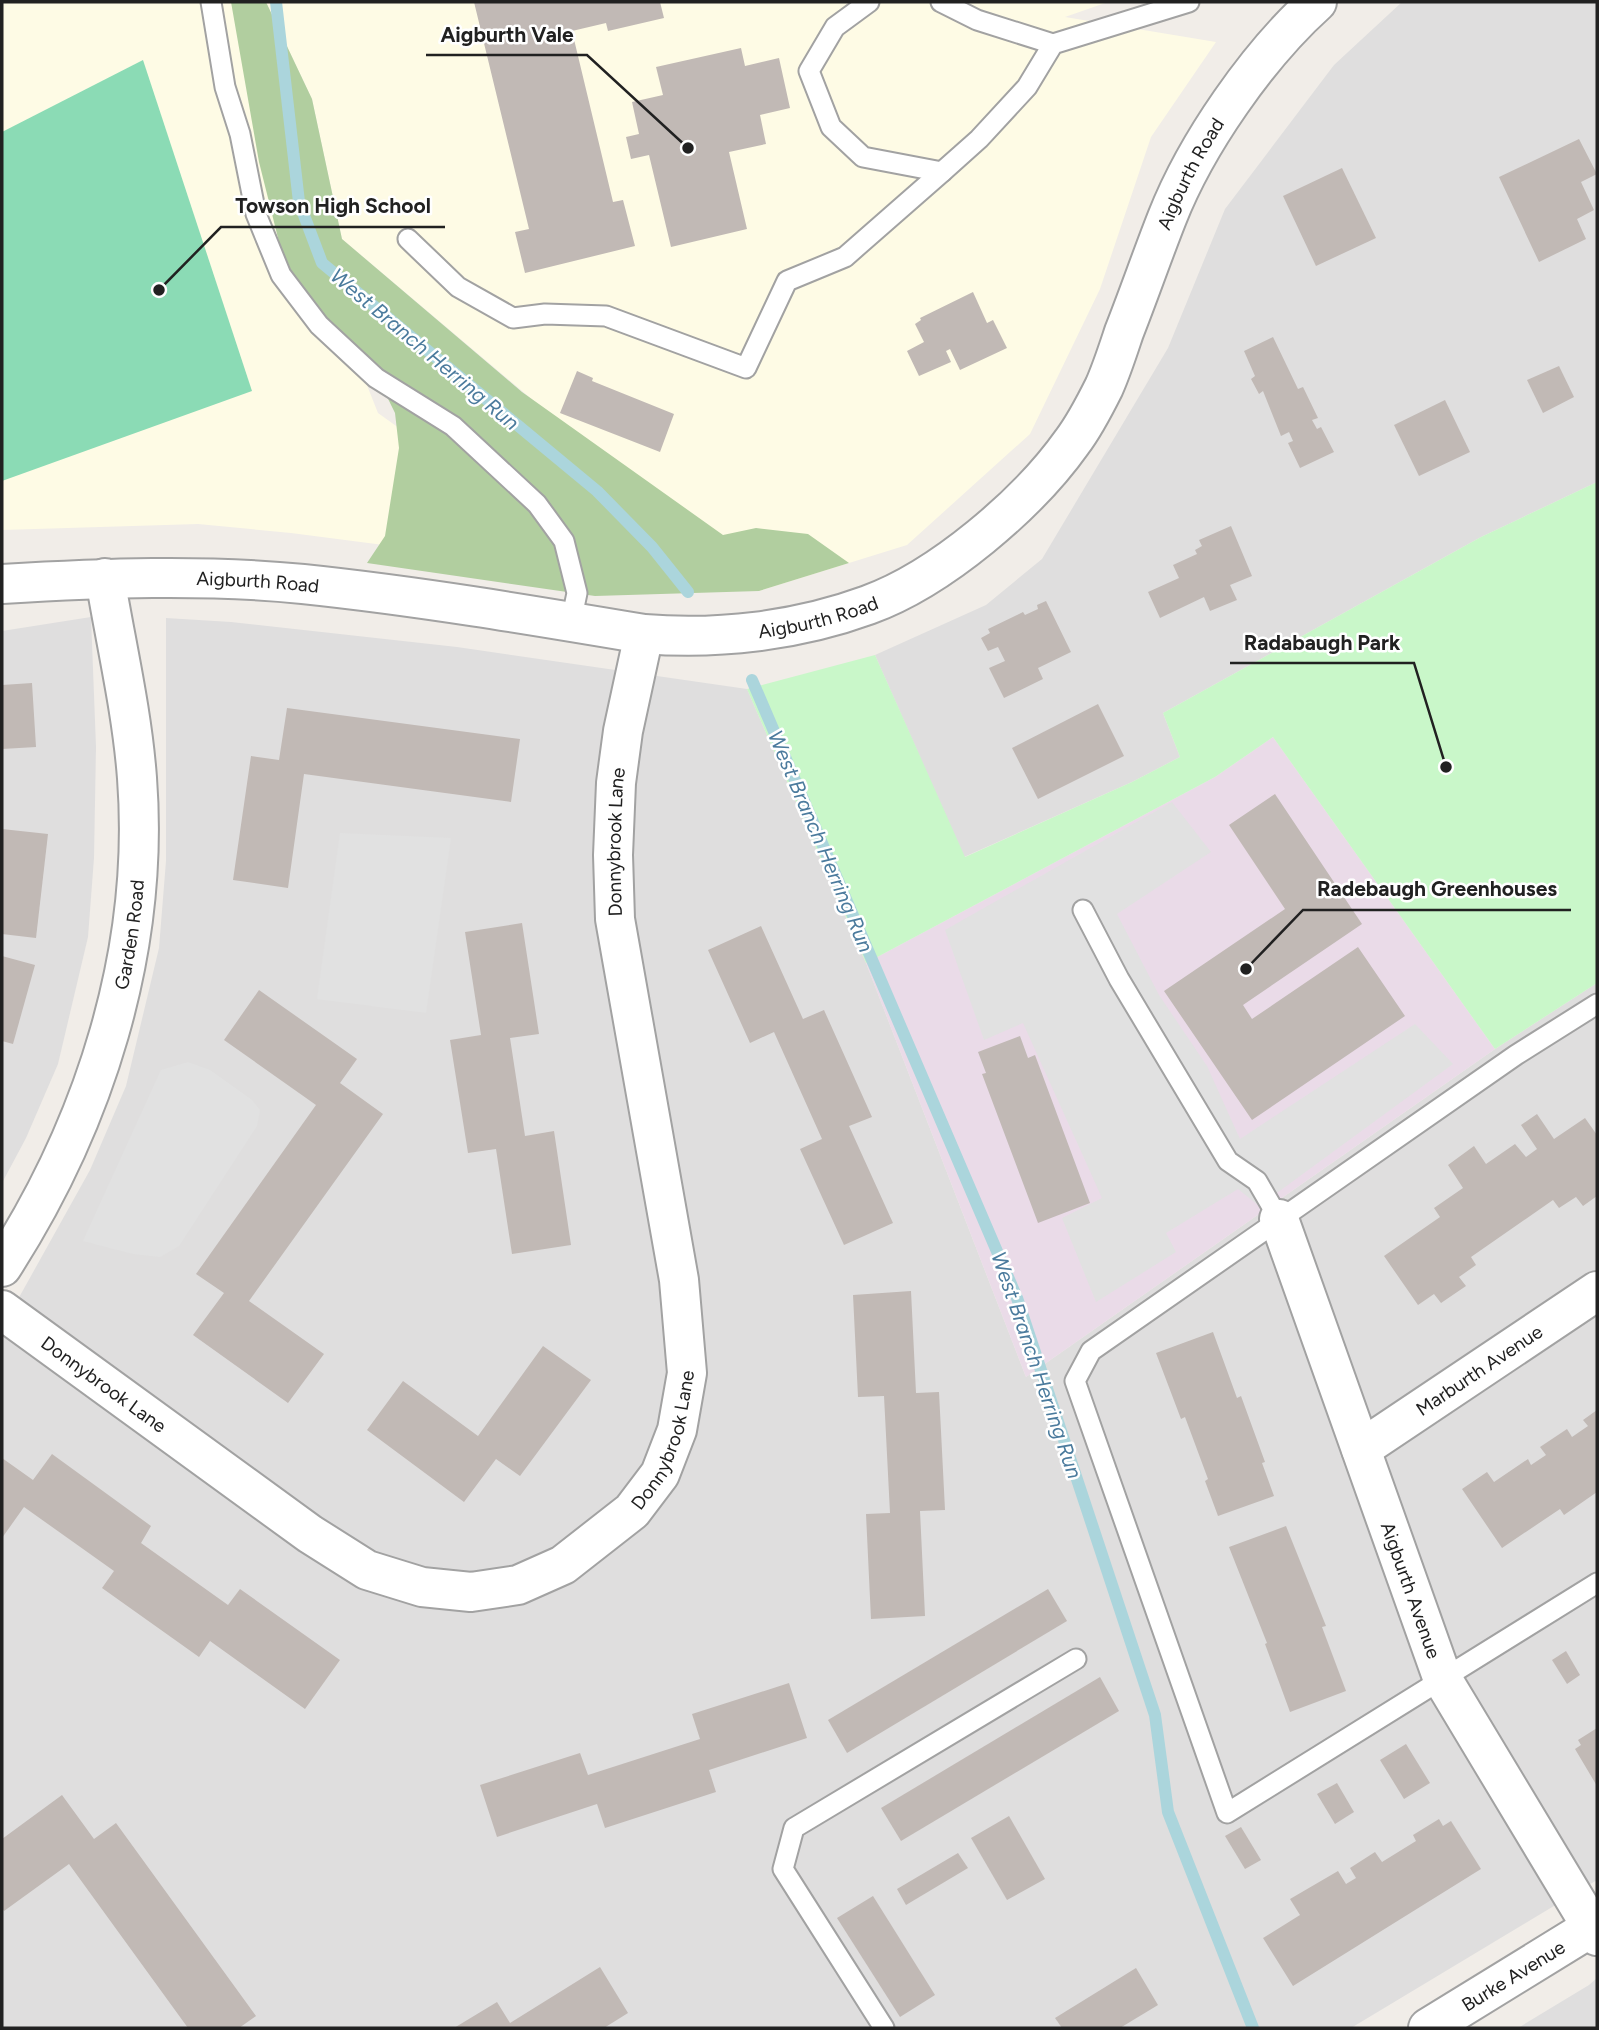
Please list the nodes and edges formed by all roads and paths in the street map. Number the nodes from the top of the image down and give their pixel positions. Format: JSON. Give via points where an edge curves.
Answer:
{"nodes":[{"id":1,"x":211,"y":2,"type":"edge"},
{"id":2,"x":869,"y":2,"type":"edge"},
{"id":3,"x":941,"y":2,"type":"edge"},
{"id":4,"x":1189,"y":2,"type":"edge"},
{"id":5,"x":1311,"y":3,"type":"edge"},
{"id":6,"x":1053,"y":44,"type":"junction"},
{"id":7,"x":942,"y":172,"type":"junction"},
{"id":8,"x":408,"y":239,"type":"dead end"},
{"id":9,"x":105,"y":578,"type":"junction"},
{"id":10,"x":2,"y":584,"type":"edge"},
{"id":11,"x":571,"y":622,"type":"junction"},
{"id":12,"x":644,"y":634,"type":"junction"},
{"id":13,"x":1083,"y":910,"type":"dead end"},
{"id":14,"x":1597,"y":1004,"type":"edge"},
{"id":15,"x":1279,"y":1219,"type":"junction"},
{"id":16,"x":2,"y":1267,"type":"edge"},
{"id":17,"x":1597,"y":1291,"type":"edge"},
{"id":18,"x":2,"y":1310,"type":"edge"},
{"id":19,"x":1361,"y":1449,"type":"junction"},
{"id":20,"x":1597,"y":1583,"type":"edge"},
{"id":21,"x":1076,"y":1659,"type":"dead end"},
{"id":22,"x":1443,"y":1680,"type":"junction"},
{"id":23,"x":1595,"y":1929,"type":"edge"},
{"id":24,"x":884,"y":2028,"type":"edge"},
{"id":25,"x":1428,"y":2028,"type":"edge"}],
"edges":[{"from":1,"to":11,"type":"lane","via":[[225,87],[256,214],[281,275],[319,325],[376,378],[453,426],[537,504],[564,541],[577,593]]},
{"from":2,"to":7,"type":"lane","via":[[835,27],[809,71],[831,127],[863,157]]},
{"from":3,"to":6,"type":"lane","via":[[977,20]]},
{"from":4,"to":6,"type":"lane"},
{"from":5,"to":12,"type":"street","name":"Aigburth Road","via":[[1254,72],[1205,145],[1168,215],[1105,383],[1085,422],[1054,466],[1003,517],[906,587],[837,616],[707,636]]},
{"from":6,"to":7,"type":"lane","via":[[1027,87]]},
{"from":7,"to":8,"type":"lane","via":[[845,257],[787,281],[746,368],[606,316],[513,318],[458,287]]},
{"from":9,"to":10,"type":"street","name":"Aigburth Road"},
{"from":9,"to":11,"type":"street","name":"Aigburth Road","via":[[301,584]]},
{"from":9,"to":16,"type":"street","name":"Garden Road","via":[[137,776],[138,852],[129,941],[112,1025],[81,1117],[44,1195]]},
{"from":11,"to":12,"type":"street","name":"Aigburth Road"},
{"from":12,"to":18,"type":"street","name":"Donnybrook Lane","via":[[616,783],[614,919],[679,1280],[687,1373],[677,1430],[660,1474],[632,1511],[563,1565],[518,1586],[471,1592],[422,1587],[367,1570],[310,1534]]},
{"from":13,"to":15,"type":"lane","via":[[1228,1161],[1257,1181]]},
{"from":14,"to":15,"type":"lane"},
{"from":15,"to":19,"type":"street","name":"Aigburth Avenue"},
{"from":15,"to":22,"type":"lane","via":[[1091,1351],[1075,1381],[1227,1814]]},
{"from":17,"to":19,"type":"street","name":"Marburth Avenue"},
{"from":19,"to":22,"type":"street","name":"Aigburth Avenue"},
{"from":20,"to":22,"type":"lane"},
{"from":21,"to":24,"type":"lane","via":[[794,1828],[783,1870]]},
{"from":22,"to":23,"type":"street","name":"Aigburth Avenue"},
{"from":23,"to":25,"type":"street","name":"Burke Avenue"}]}
